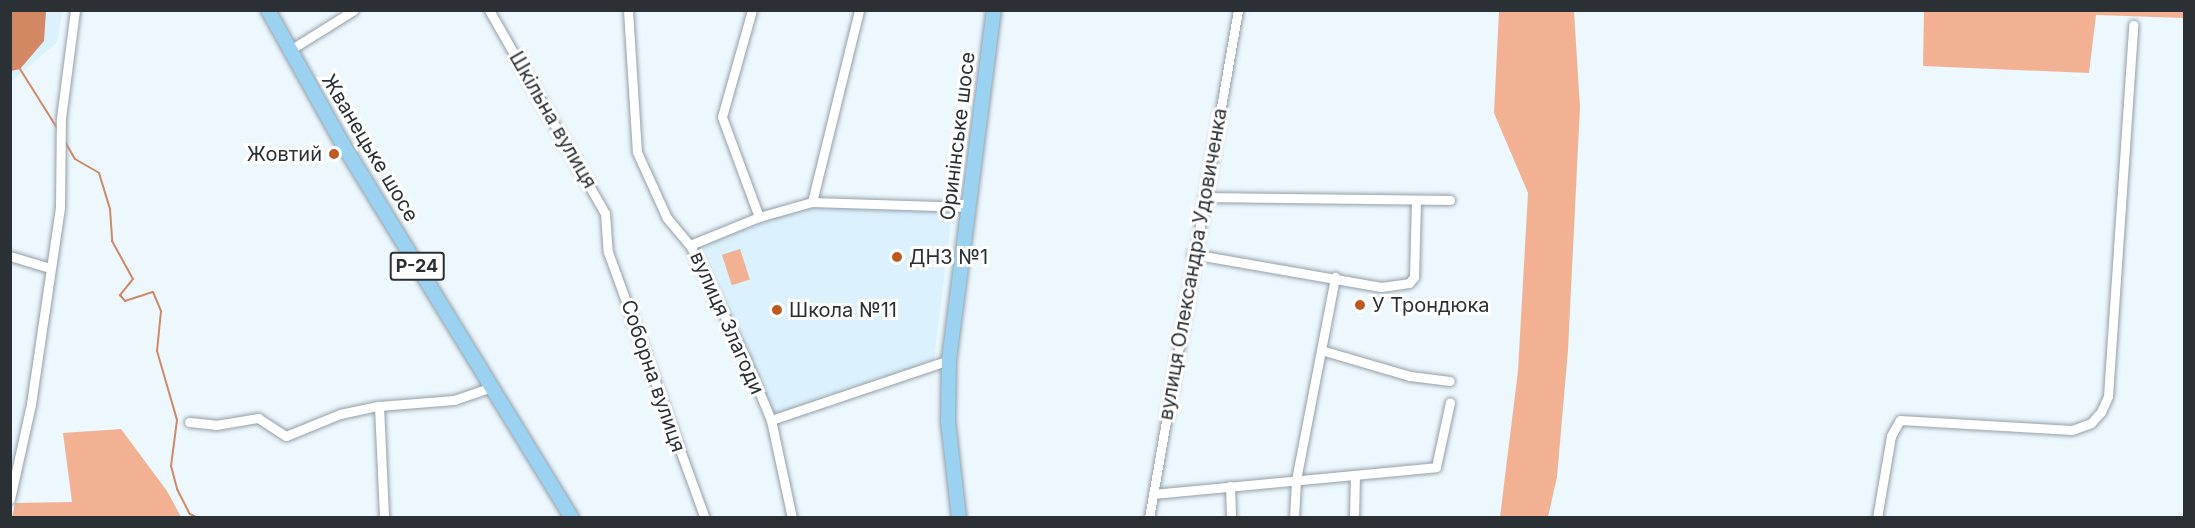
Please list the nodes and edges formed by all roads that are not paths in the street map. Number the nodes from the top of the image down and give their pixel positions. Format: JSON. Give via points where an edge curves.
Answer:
{"nodes":[{"id":1,"x":75,"y":10,"type":"edge"},
{"id":2,"x":268,"y":10,"type":"edge"},
{"id":3,"x":354,"y":10,"type":"edge"},
{"id":4,"x":489,"y":10,"type":"edge"},
{"id":5,"x":628,"y":10,"type":"edge"},
{"id":6,"x":752,"y":10,"type":"edge"},
{"id":7,"x":859,"y":10,"type":"edge"},
{"id":8,"x":994,"y":10,"type":"edge"},
{"id":9,"x":1238,"y":10,"type":"edge"},
{"id":10,"x":2133,"y":25,"type":"dead end"},
{"id":11,"x":290,"y":50,"type":"junction"},
{"id":12,"x":1204,"y":197,"type":"junction"},
{"id":13,"x":1416,"y":200,"type":"junction"},
{"id":14,"x":1450,"y":200,"type":"dead end"},
{"id":15,"x":812,"y":202,"type":"junction"},
{"id":16,"x":969,"y":207,"type":"junction"},
{"id":17,"x":759,"y":217,"type":"junction"},
{"id":18,"x":605,"y":234,"type":"joint"},
{"id":19,"x":690,"y":245,"type":"junction"},
{"id":20,"x":1192,"y":254,"type":"junction"},
{"id":21,"x":10,"y":256,"type":"edge"},
{"id":22,"x":50,"y":268,"type":"junction"},
{"id":23,"x":1335,"y":277,"type":"junction"},
{"id":24,"x":1321,"y":350,"type":"junction"},
{"id":25,"x":949,"y":360,"type":"junction"},
{"id":26,"x":1450,"y":381,"type":"dead end"},
{"id":27,"x":492,"y":387,"type":"junction"},
{"id":28,"x":1450,"y":402,"type":"dead end"},
{"id":29,"x":379,"y":406,"type":"junction"},
{"id":30,"x":771,"y":420,"type":"junction"},
{"id":31,"x":189,"y":422,"type":"dead end"},
{"id":32,"x":1355,"y":475,"type":"junction"},
{"id":33,"x":1296,"y":480,"type":"junction"},
{"id":34,"x":1230,"y":486,"type":"junction"},
{"id":35,"x":1153,"y":494,"type":"junction"},
{"id":36,"x":10,"y":499,"type":"edge"},
{"id":37,"x":384,"y":518,"type":"edge"},
{"id":38,"x":572,"y":518,"type":"edge"},
{"id":39,"x":705,"y":518,"type":"edge"},
{"id":40,"x":792,"y":518,"type":"edge"},
{"id":41,"x":959,"y":518,"type":"edge"},
{"id":42,"x":1149,"y":518,"type":"edge"},
{"id":43,"x":1232,"y":518,"type":"edge"},
{"id":44,"x":1294,"y":518,"type":"edge"},
{"id":45,"x":1354,"y":518,"type":"edge"},
{"id":46,"x":1877,"y":518,"type":"edge"}],
"edges":[{"from":1,"to":22,"type":"street","via":[[61,118],[60,207]]},
{"from":2,"to":11,"type":"main road","name":"Жванецьке шосе","number":"Р-24"},
{"from":3,"to":11,"type":"street"},
{"from":4,"to":18,"type":"street","name":"Шкільна вулиця","via":[[587,175],[605,213]]},
{"from":5,"to":19,"type":"street","via":[[637,152],[667,218]]},
{"from":6,"to":17,"type":"street","via":[[722,117]]},
{"from":7,"to":15,"type":"street"},
{"from":8,"to":16,"type":"main road","name":"Оринінське шосе"},
{"from":9,"to":12,"type":"street","name":"вулиця Олександра Удовиченка"},
{"from":10,"to":46,"type":"street","via":[[2108,396],[2102,412],[2091,423],[2072,430],[1900,420],[1891,436]]},
{"from":11,"to":27,"type":"main road","name":"Жванецьке шосе","number":"Р-24"},
{"from":12,"to":13,"type":"street"},
{"from":12,"to":20,"type":"street","name":"вулиця Олександра Удовиченка"},
{"from":13,"to":14,"type":"street"},
{"from":13,"to":23,"type":"street","via":[[1412,282],[1381,287]]},
{"from":15,"to":16,"type":"street","name":"вулиця Злагоди"},
{"from":15,"to":17,"type":"street","name":"вулиця Злагоди"},
{"from":16,"to":25,"type":"main road","name":"Оринінське шосе"},
{"from":17,"to":19,"type":"street","name":"вулиця Злагоди"},
{"from":18,"to":39,"type":"street","name":"Соборна вулиця","via":[[608,252]]},
{"from":19,"to":30,"type":"street","name":"вулиця Злагоди"},
{"from":20,"to":23,"type":"street"},
{"from":20,"to":35,"type":"street","name":"вулиця Олександра Удовиченка"},
{"from":21,"to":22,"type":"street"},
{"from":22,"to":36,"type":"street","via":[[31,404]]},
{"from":23,"to":24,"type":"street"},
{"from":24,"to":26,"type":"street","via":[[1410,375]]},
{"from":24,"to":33,"type":"street"},
{"from":25,"to":30,"type":"street"},
{"from":25,"to":41,"type":"main road","name":"Оринінське шосе","via":[[948,421]]},
{"from":27,"to":29,"type":"street","via":[[445,402]]},
{"from":27,"to":38,"type":"main road","name":"Жванецьке шосе","number":"Р-24"},
{"from":28,"to":32,"type":"street","via":[[1436,467]]},
{"from":29,"to":31,"type":"street","via":[[340,414],[286,436],[258,418],[216,425]]},
{"from":29,"to":37,"type":"street"},
{"from":30,"to":40,"type":"street","name":"вулиця Злагоди"},
{"from":32,"to":33,"type":"street"},
{"from":32,"to":45,"type":"street"},
{"from":33,"to":34,"type":"street"},
{"from":33,"to":44,"type":"street"},
{"from":34,"to":35,"type":"street"},
{"from":34,"to":43,"type":"street"},
{"from":35,"to":42,"type":"street","name":"вулиця Олександра Удовиченка"}]}
